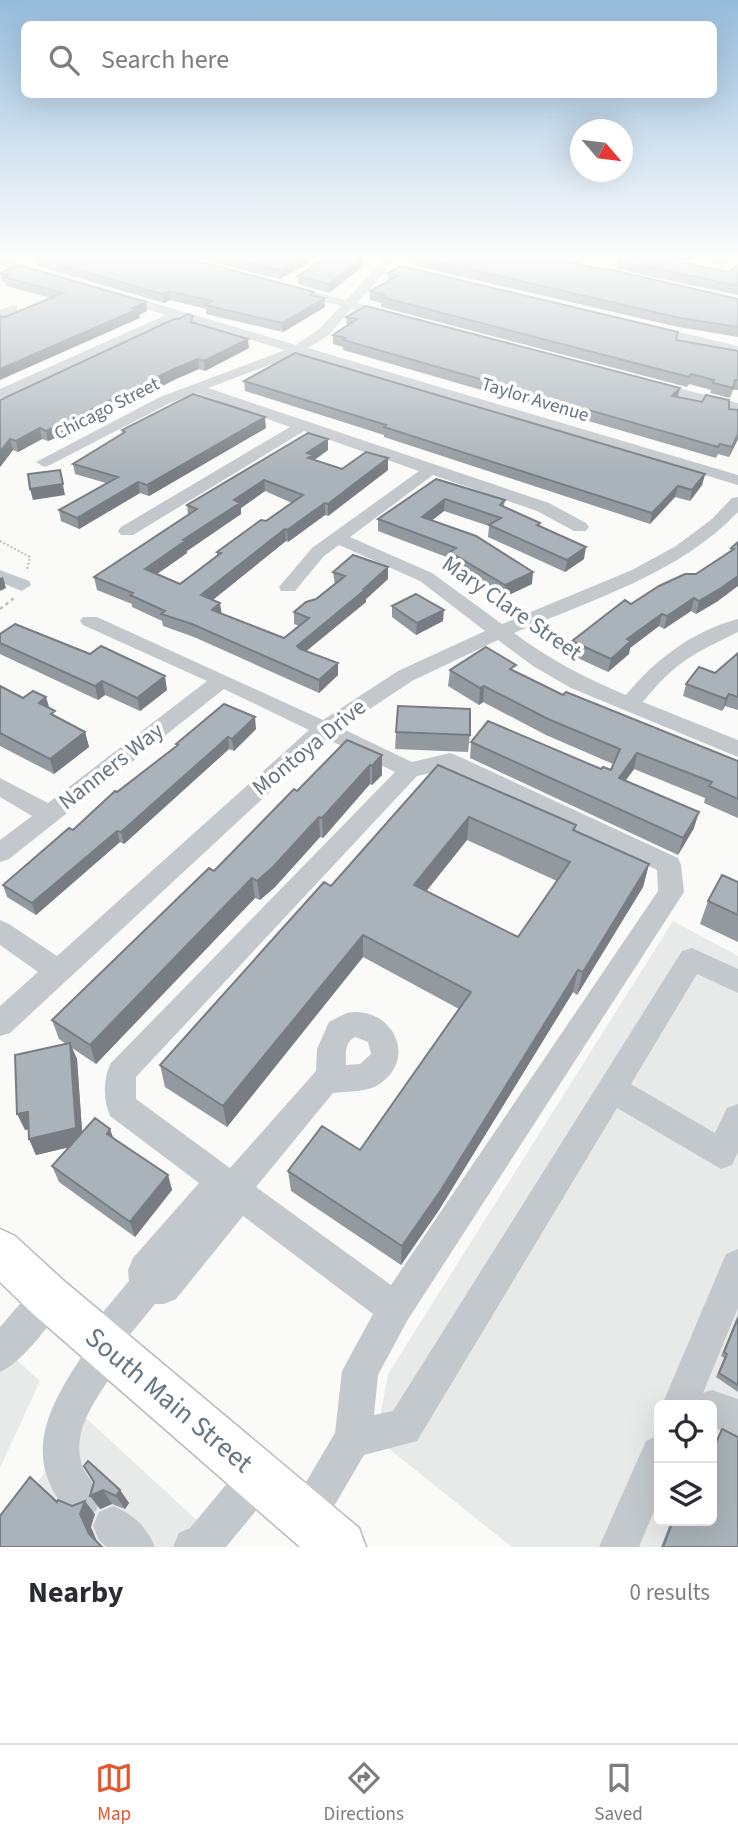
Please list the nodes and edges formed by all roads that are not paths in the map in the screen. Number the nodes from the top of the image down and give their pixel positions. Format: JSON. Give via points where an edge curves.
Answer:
{"nodes":[{"id":1,"x":144,"y":329,"type":"edge"},
{"id":2,"x":228,"y":329,"type":"edge"},
{"id":3,"x":327,"y":329,"type":"edge"},
{"id":4,"x":650,"y":329,"type":"edge"},
{"id":5,"x":297,"y":350,"type":"junction"},
{"id":6,"x":738,"y":350,"type":"edge"},
{"id":7,"x":637,"y":382,"type":"edge"},
{"id":8,"x":194,"y":387,"type":"junction"},
{"id":9,"x":0,"y":394,"type":"edge"},
{"id":10,"x":738,"y":407,"type":"edge"},
{"id":11,"x":302,"y":426,"type":"junction"},
{"id":12,"x":44,"y":462,"type":"dead end"},
{"id":13,"x":432,"y":469,"type":"junction"},
{"id":14,"x":738,"y":480,"type":"edge"},
{"id":15,"x":738,"y":502,"type":"edge"},
{"id":16,"x":580,"y":527,"type":"dead end"},
{"id":17,"x":127,"y":530,"type":"dead end"},
{"id":18,"x":337,"y":538,"type":"junction"},
{"id":19,"x":0,"y":575,"type":"edge"},
{"id":20,"x":22,"y":585,"type":"dead end"},
{"id":21,"x":288,"y":587,"type":"dead end"},
{"id":22,"x":90,"y":621,"type":"dead end"},
{"id":23,"x":738,"y":625,"type":"edge"},
{"id":24,"x":500,"y":632,"type":"junction"},
{"id":25,"x":222,"y":680,"type":"junction"},
{"id":26,"x":629,"y":705,"type":"junction"},
{"id":27,"x":323,"y":730,"type":"junction"},
{"id":28,"x":738,"y":749,"type":"edge"},
{"id":29,"x":410,"y":770,"type":"junction"},
{"id":30,"x":0,"y":786,"type":"edge"},
{"id":31,"x":49,"y":815,"type":"junction"},
{"id":32,"x":0,"y":853,"type":"edge"},
{"id":33,"x":0,"y":932,"type":"edge"},
{"id":34,"x":58,"y":971,"type":"junction"},
{"id":35,"x":738,"y":982,"type":"edge"},
{"id":36,"x":0,"y":1024,"type":"edge"},
{"id":37,"x":331,"y":1079,"type":"dead end"},
{"id":38,"x":612,"y":1089,"type":"junction"},
{"id":39,"x":738,"y":1118,"type":"edge"},
{"id":40,"x":231,"y":1192,"type":"junction"},
{"id":41,"x":0,"y":1251,"type":"edge"},
{"id":42,"x":738,"y":1266,"type":"edge"},
{"id":43,"x":146,"y":1286,"type":"joint"},
{"id":44,"x":48,"y":1297,"type":"junction"},
{"id":45,"x":395,"y":1309,"type":"junction"},
{"id":46,"x":105,"y":1346,"type":"junction"},
{"id":47,"x":0,"y":1354,"type":"edge"},
{"id":48,"x":695,"y":1400,"type":"edge"},
{"id":49,"x":717,"y":1410,"type":"edge"},
{"id":50,"x":738,"y":1421,"type":"edge"},
{"id":51,"x":353,"y":1438,"type":"junction"},
{"id":52,"x":655,"y":1463,"type":"edge"},
{"id":53,"x":259,"y":1476,"type":"junction"},
{"id":54,"x":82,"y":1497,"type":"dead end"},
{"id":55,"x":322,"y":1536,"type":"edge"},
{"id":56,"x":199,"y":1545,"type":"edge"},
{"id":57,"x":620,"y":1547,"type":"edge"}],
"edges":[{"from":1,"to":9,"type":"street"},
{"from":2,"to":5,"type":"street","name":"Taylor Avenue"},
{"from":3,"to":5,"type":"street","name":"Chicago Street"},
{"from":4,"to":6,"type":"street"},
{"from":5,"to":8,"type":"street","name":"Chicago Street"},
{"from":5,"to":14,"type":"street","name":"Taylor Avenue"},
{"from":7,"to":10,"type":"street"},
{"from":8,"to":11,"type":"street"},
{"from":8,"to":12,"type":"street","name":"Chicago Street"},
{"from":11,"to":13,"type":"street"},
{"from":11,"to":17,"type":"street"},
{"from":13,"to":16,"type":"street","via":[[543,507]]},
{"from":13,"to":18,"type":"street"},
{"from":15,"to":24,"type":"street","name":"Montoya Drive","via":[[682,550],[638,574]]},
{"from":18,"to":21,"type":"street","via":[[317,552]]},
{"from":18,"to":24,"type":"street","name":"Mary Clare Street","via":[[426,577]]},
{"from":19,"to":20,"type":"street"},
{"from":22,"to":25,"type":"street"},
{"from":23,"to":26,"type":"street","via":[[680,653],[657,671]]},
{"from":24,"to":26,"type":"street","name":"Mary Clare Street","via":[[540,662]]},
{"from":24,"to":27,"type":"street","name":"Montoya Drive","via":[[405,676]]},
{"from":25,"to":27,"type":"street"},
{"from":25,"to":31,"type":"street","name":"Nanners Way"},
{"from":26,"to":28,"type":"street","name":"Mary Clare Street"},
{"from":27,"to":29,"type":"street"},
{"from":27,"to":34,"type":"street","name":"Montoya Drive"},
{"from":29,"to":40,"type":"street","via":[[121,1072],[121,1107]]},
{"from":29,"to":45,"type":"street","via":[[450,761],[669,865],[671,892]]},
{"from":30,"to":31,"type":"street"},
{"from":31,"to":32,"type":"street","name":"Nanners Way"},
{"from":33,"to":34,"type":"street"},
{"from":34,"to":36,"type":"street","name":"Montoya Drive"},
{"from":35,"to":38,"type":"street","via":[[692,959]]},
{"from":37,"to":40,"type":"street","via":[[318,1088]]},
{"from":38,"to":39,"type":"street","via":[[721,1154]]},
{"from":38,"to":51,"type":"street","via":[[404,1428]]},
{"from":40,"to":43,"type":"street","via":[[229,1211],[164,1287]]},
{"from":40,"to":45,"type":"street"},
{"from":41,"to":44,"type":"main road","name":"South Main Street"},
{"from":42,"to":48,"type":"street"},
{"from":43,"to":46,"type":"street"},
{"from":44,"to":46,"type":"main road","name":"South Main Street"},
{"from":44,"to":47,"type":"street"},
{"from":45,"to":51,"type":"street","via":[[360,1371]]},
{"from":46,"to":53,"type":"main road","name":"South Main Street"},
{"from":46,"to":54,"type":"street","via":[[67,1421],[60,1449],[65,1477]]},
{"from":49,"to":50,"type":"street"},
{"from":51,"to":55,"type":"street"},
{"from":52,"to":57,"type":"street"},
{"from":53,"to":55,"type":"main road","name":"South Main Street"},
{"from":53,"to":56,"type":"street"}]}
